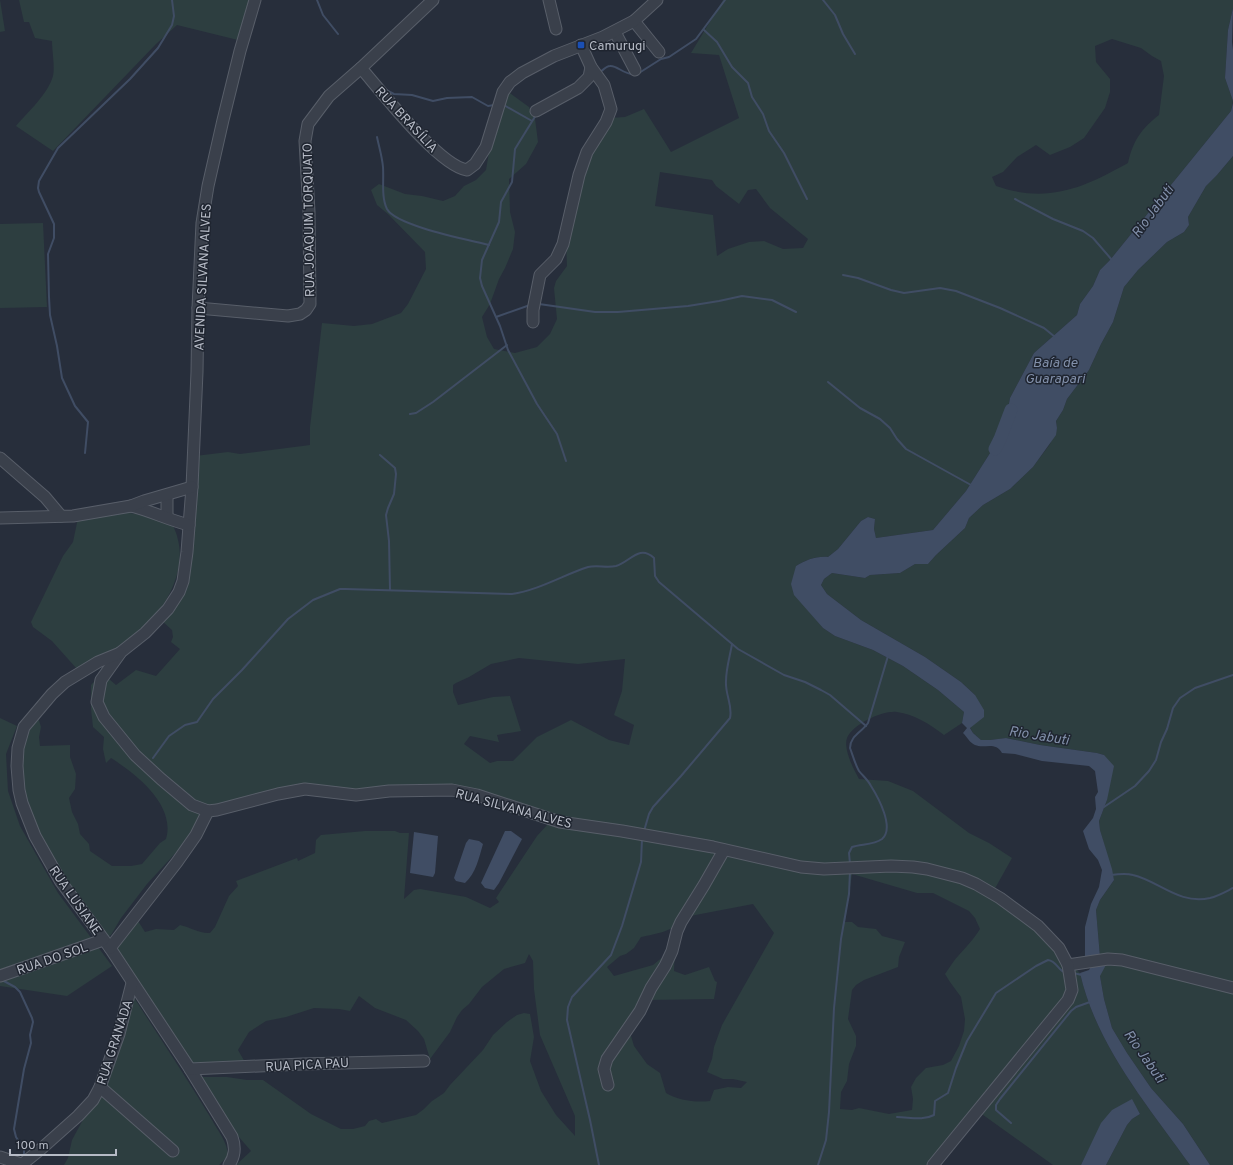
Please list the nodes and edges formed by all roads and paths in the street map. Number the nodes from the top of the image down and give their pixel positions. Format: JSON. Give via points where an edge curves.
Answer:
{"nodes":[{"id":1,"x":255,"y":0,"type":"edge"},
{"id":2,"x":433,"y":0,"type":"edge"},
{"id":3,"x":549,"y":0,"type":"edge"},
{"id":4,"x":657,"y":0,"type":"edge"},
{"id":5,"x":634,"y":21,"type":"junction"},
{"id":6,"x":556,"y":29,"type":"dead end"},
{"id":7,"x":615,"y":32,"type":"junction"},
{"id":8,"x":581,"y":45,"type":"junction"},
{"id":9,"x":659,"y":52,"type":"dead end"},
{"id":10,"x":591,"y":67,"type":"junction"},
{"id":11,"x":361,"y":68,"type":"junction"},
{"id":12,"x":635,"y":70,"type":"dead end"},
{"id":13,"x":536,"y":112,"type":"dead end"},
{"id":14,"x":198,"y":308,"type":"junction"},
{"id":15,"x":533,"y":322,"type":"dead end"},
{"id":16,"x":0,"y":458,"type":"edge"},
{"id":17,"x":192,"y":487,"type":"junction"},
{"id":18,"x":166,"y":494,"type":"junction"},
{"id":19,"x":131,"y":506,"type":"junction"},
{"id":20,"x":61,"y":516,"type":"junction"},
{"id":21,"x":167,"y":517,"type":"junction"},
{"id":22,"x":0,"y":518,"type":"edge"},
{"id":23,"x":189,"y":525,"type":"junction"},
{"id":24,"x":121,"y":652,"type":"junction"},
{"id":25,"x":208,"y":812,"type":"junction"},
{"id":26,"x":724,"y":850,"type":"junction"},
{"id":27,"x":107,"y":944,"type":"junction"},
{"id":28,"x":1068,"y":965,"type":"junction"},
{"id":29,"x":0,"y":976,"type":"edge"},
{"id":30,"x":132,"y":983,"type":"junction"},
{"id":31,"x":1233,"y":988,"type":"edge"},
{"id":32,"x":424,"y":1061,"type":"dead end"},
{"id":33,"x":190,"y":1069,"type":"junction"},
{"id":34,"x":608,"y":1085,"type":"dead end"},
{"id":35,"x":100,"y":1087,"type":"junction"},
{"id":36,"x":173,"y":1151,"type":"dead end"},
{"id":37,"x":0,"y":1158,"type":"edge"},
{"id":38,"x":21,"y":1165,"type":"edge"},
{"id":39,"x":229,"y":1165,"type":"edge"},
{"id":40,"x":932,"y":1165,"type":"edge"}],
"edges":[{"from":1,"to":14,"type":"street","name":"AVENIDA SILVANA ALVES","via":[[240,51],[208,186],[202,223]]},
{"from":2,"to":11,"type":"street","name":"RUA JOAQUIM TORQUATO"},
{"from":3,"to":6,"type":"street"},
{"from":4,"to":5,"type":"street","name":"RUA BRASÍLIA"},
{"from":5,"to":7,"type":"street","name":"RUA BRASÍLIA"},
{"from":5,"to":9,"type":"street"},
{"from":7,"to":8,"type":"street","name":"RUA BRASÍLIA"},
{"from":7,"to":12,"type":"street"},
{"from":8,"to":10,"type":"street"},
{"from":8,"to":11,"type":"street","name":"RUA BRASÍLIA","via":[[554,56],[510,82],[503,92],[486,147],[475,164],[467,170],[460,169],[436,152]]},
{"from":10,"to":13,"type":"street","via":[[588,77],[578,88]]},
{"from":10,"to":15,"type":"street","via":[[604,85],[611,109],[587,152],[563,244],[556,259],[540,276]]},
{"from":11,"to":14,"type":"street","name":"RUA JOAQUIM TORQUATO","via":[[329,96],[308,124],[305,141],[310,304],[306,310],[288,316]]},
{"from":14,"to":17,"type":"street","name":"AVENIDA SILVANA ALVES"},
{"from":16,"to":20,"type":"street","via":[[45,496]]},
{"from":17,"to":18,"type":"street"},
{"from":17,"to":23,"type":"street"},
{"from":18,"to":19,"type":"street"},
{"from":18,"to":21,"type":"street"},
{"from":19,"to":20,"type":"street"},
{"from":19,"to":21,"type":"street"},
{"from":20,"to":22,"type":"street"},
{"from":21,"to":23,"type":"street"},
{"from":23,"to":24,"type":"street","via":[[186,565],[179,592],[153,625]]},
{"from":24,"to":25,"type":"street","via":[[100,680],[97,702],[104,717],[135,755],[161,780],[192,805]]},
{"from":24,"to":27,"type":"street","name":"RUA LUSIANE","via":[[64,682],[52,694],[24,727],[16,766],[22,803],[35,836],[61,882]]},
{"from":25,"to":26,"type":"street","name":"RUA SILVANA ALVES","via":[[306,789],[356,795],[389,791],[452,790],[476,795],[560,822]]},
{"from":25,"to":27,"type":"street","via":[[177,862]]},
{"from":26,"to":28,"type":"street","name":"RUA SILVANA ALVES","via":[[801,867],[913,867],[962,878],[1000,898],[1031,919],[1059,948]]},
{"from":26,"to":34,"type":"street","via":[[681,922],[672,951],[640,1011],[607,1059],[604,1070]]},
{"from":27,"to":29,"type":"street","name":"RUA DO SOL"},
{"from":27,"to":30,"type":"street","name":"RUA LUSIANE"},
{"from":28,"to":31,"type":"street","via":[[1122,960]]},
{"from":28,"to":40,"type":"street","name":"RUA SILVANA ALVES","via":[[1072,987],[1068,1000]]},
{"from":30,"to":33,"type":"street","name":"RUA LUSIANE"},
{"from":30,"to":35,"type":"street","name":"RUA GRANADA","via":[[120,1034]]},
{"from":32,"to":33,"type":"street","name":"RUA PICA PAU"},
{"from":33,"to":39,"type":"street","name":"RUA LUSIANE","via":[[232,1137],[235,1149]]},
{"from":35,"to":36,"type":"street"},
{"from":35,"to":38,"type":"street","name":"RUA GRANADA","via":[[88,1107]]},
{"from":37,"to":38,"type":"street"}]}
